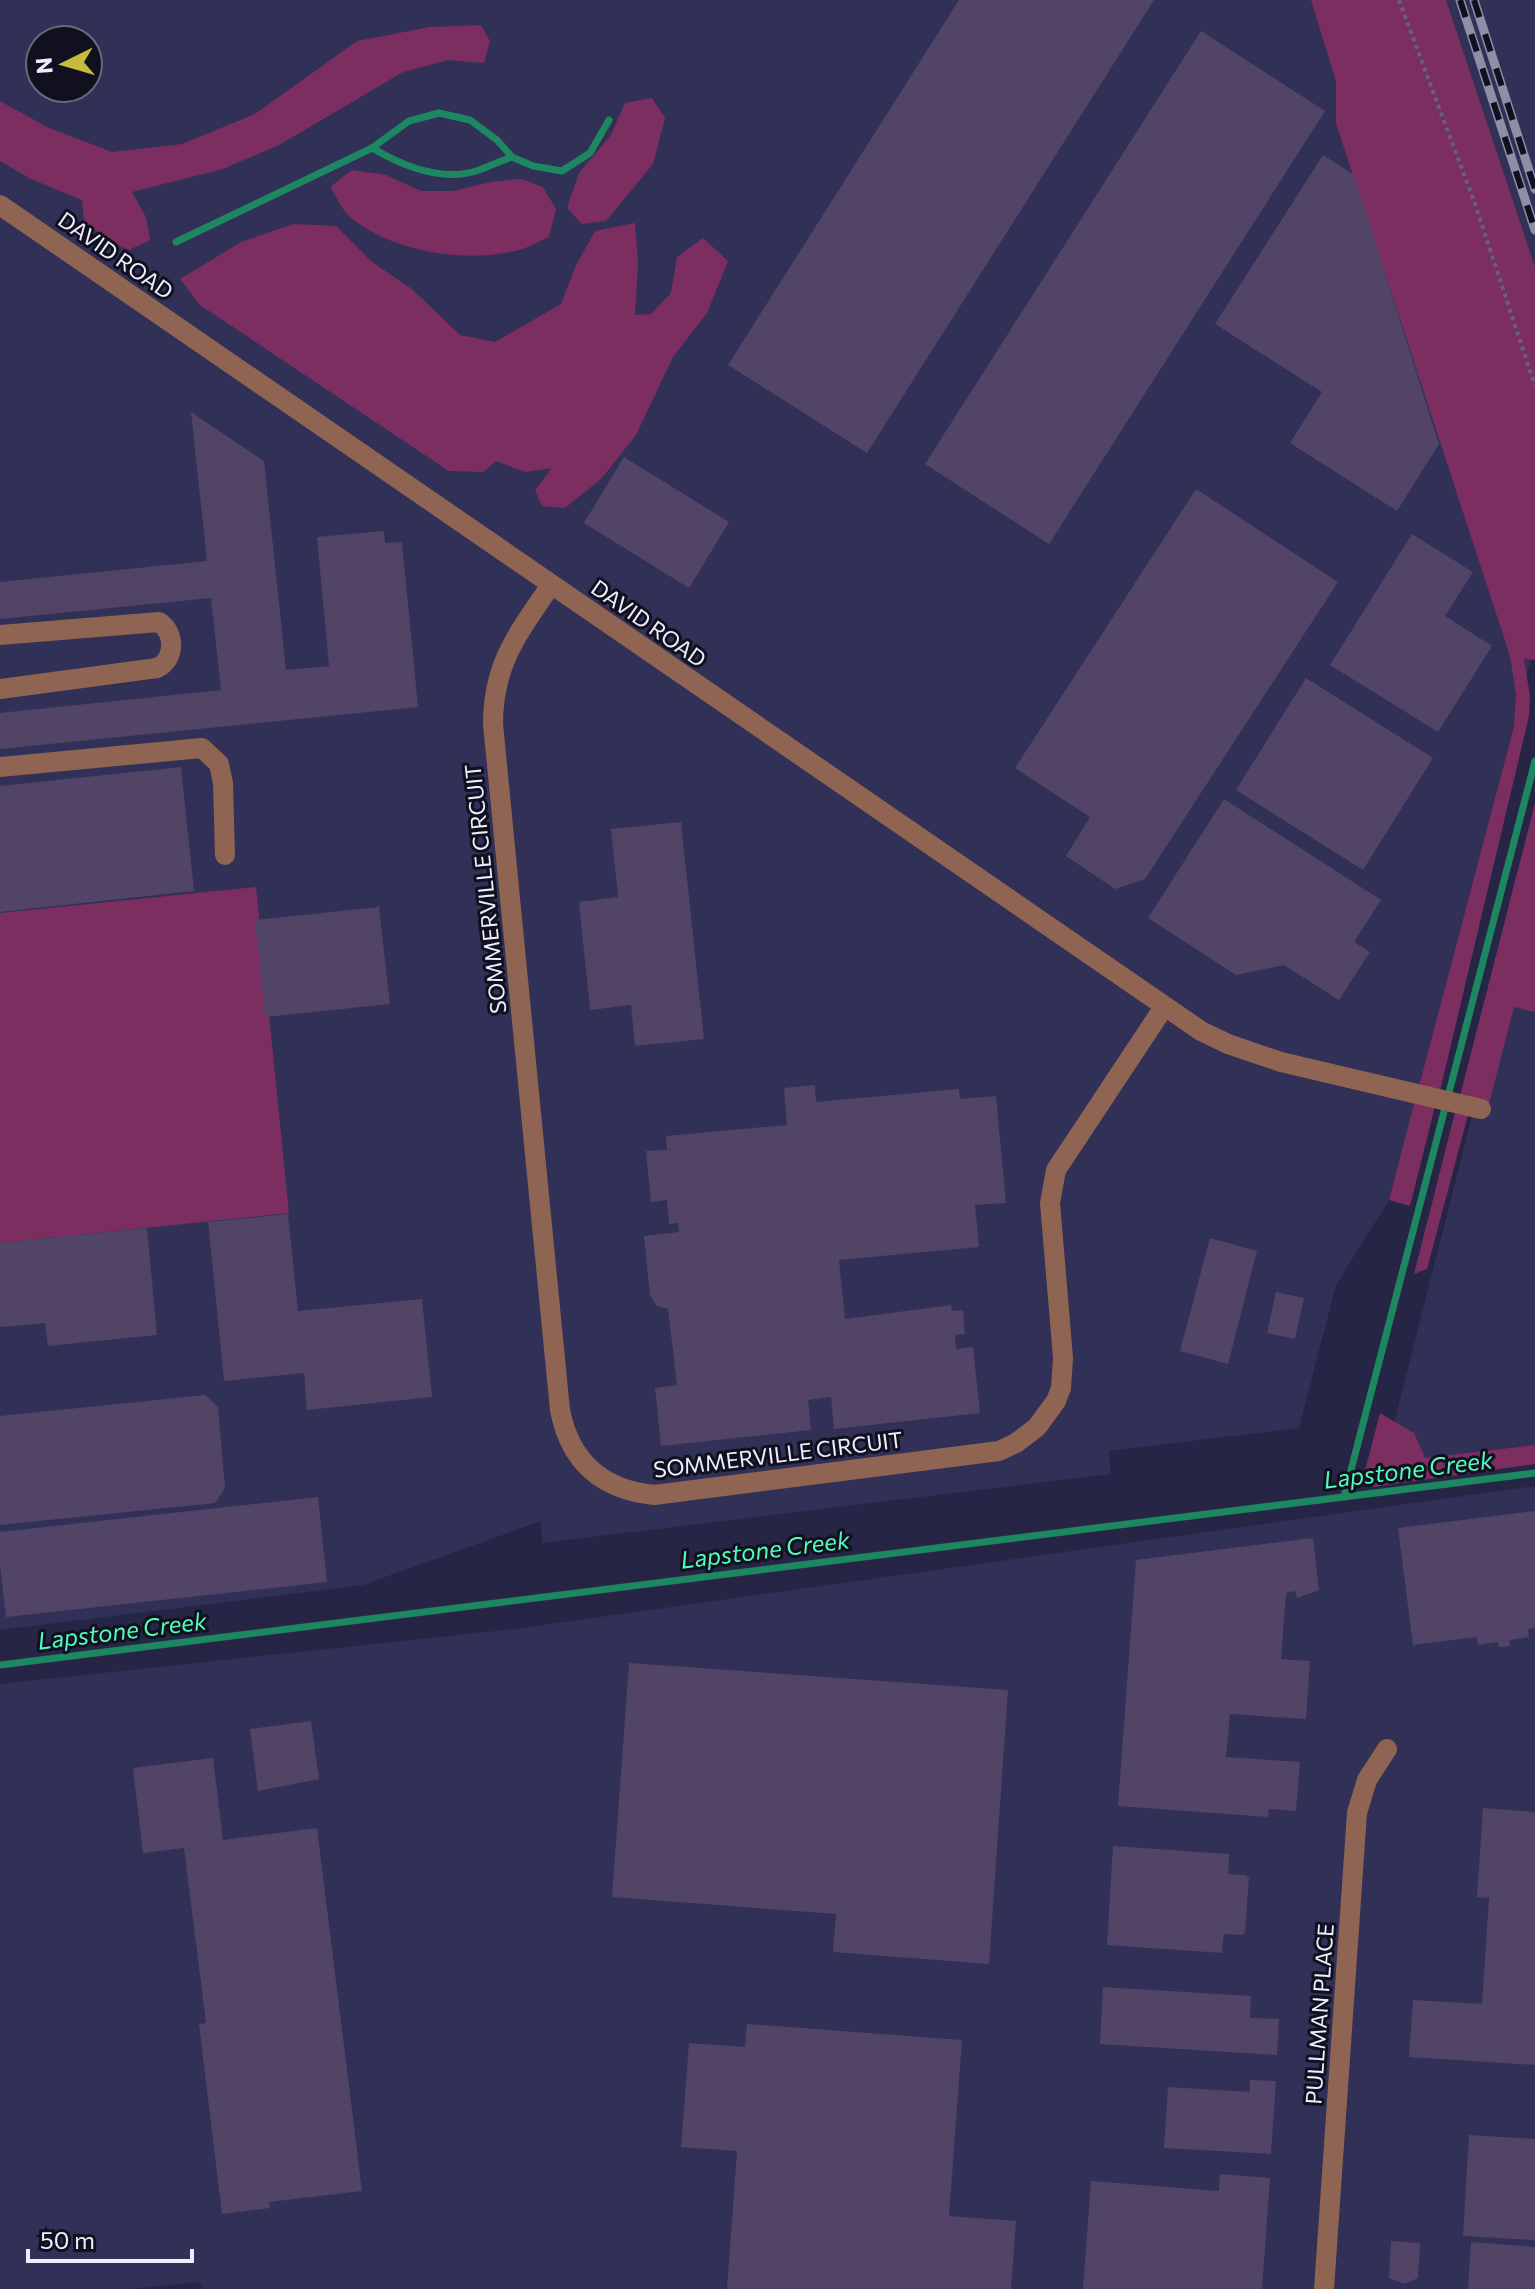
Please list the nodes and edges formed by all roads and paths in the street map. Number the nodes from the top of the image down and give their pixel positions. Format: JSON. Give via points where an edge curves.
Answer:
{"nodes":[{"id":1,"x":1399,"y":0,"type":"edge"},
{"id":2,"x":0,"y":205,"type":"edge"},
{"id":3,"x":1535,"y":386,"type":"edge"},
{"id":4,"x":551,"y":585,"type":"junction"},
{"id":5,"x":0,"y":635,"type":"edge"},
{"id":6,"x":0,"y":689,"type":"edge"},
{"id":7,"x":0,"y":767,"type":"edge"},
{"id":8,"x":225,"y":855,"type":"dead end"},
{"id":9,"x":1164,"y":1007,"type":"junction"},
{"id":10,"x":1481,"y":1109,"type":"dead end"},
{"id":11,"x":1387,"y":1749,"type":"dead end"},
{"id":12,"x":1324,"y":2289,"type":"edge"}],
"edges":[{"from":1,"to":3,"type":"path"},
{"from":2,"to":4,"type":"street","name":"DAVID ROAD"},
{"from":4,"to":9,"type":"street","name":"DAVID ROAD"},
{"from":4,"to":9,"type":"street","name":"SOMMERVILLE CIRCUIT","via":[[502,664],[493,724],[560,1410],[569,1442],[601,1478],[633,1493],[654,1495],[999,1451],[1029,1434],[1056,1401],[1063,1373],[1050,1203],[1056,1170]]},
{"from":5,"to":6,"type":"street","via":[[159,622],[170,635],[170,657],[157,668]]},
{"from":7,"to":8,"type":"street","via":[[202,748],[219,764]]},
{"from":9,"to":10,"type":"street","name":"DAVID ROAD","via":[[1213,1038],[1281,1062]]},
{"from":11,"to":12,"type":"street","name":"PULLMAN PLACE","via":[[1367,1780],[1357,1813]]}]}
